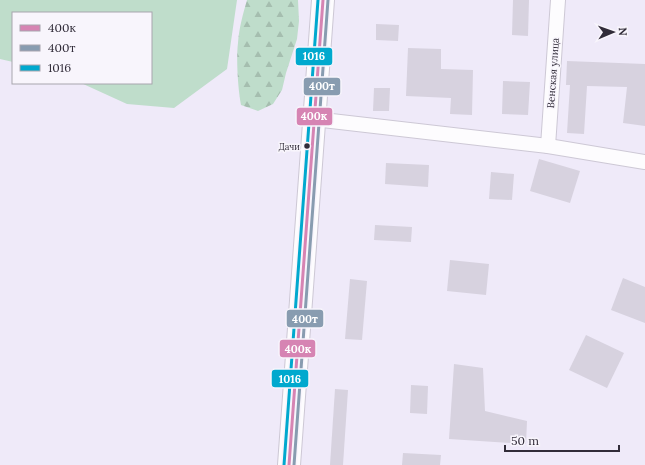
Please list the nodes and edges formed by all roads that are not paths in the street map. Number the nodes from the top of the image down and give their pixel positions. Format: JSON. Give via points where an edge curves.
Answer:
{"nodes":[{"id":1,"x":323,"y":0,"type":"edge"},
{"id":2,"x":558,"y":0,"type":"edge"},
{"id":3,"x":314,"y":119,"type":"junction"},
{"id":4,"x":548,"y":146,"type":"junction"},
{"id":5,"x":645,"y":162,"type":"edge"},
{"id":6,"x":289,"y":465,"type":"edge"}],
"edges":[{"from":1,"to":3,"type":"main road"},
{"from":2,"to":4,"type":"street","name":"Венская улица"},
{"from":3,"to":4,"type":"street"},
{"from":3,"to":6,"type":"main road"},
{"from":4,"to":5,"type":"street"}]}
